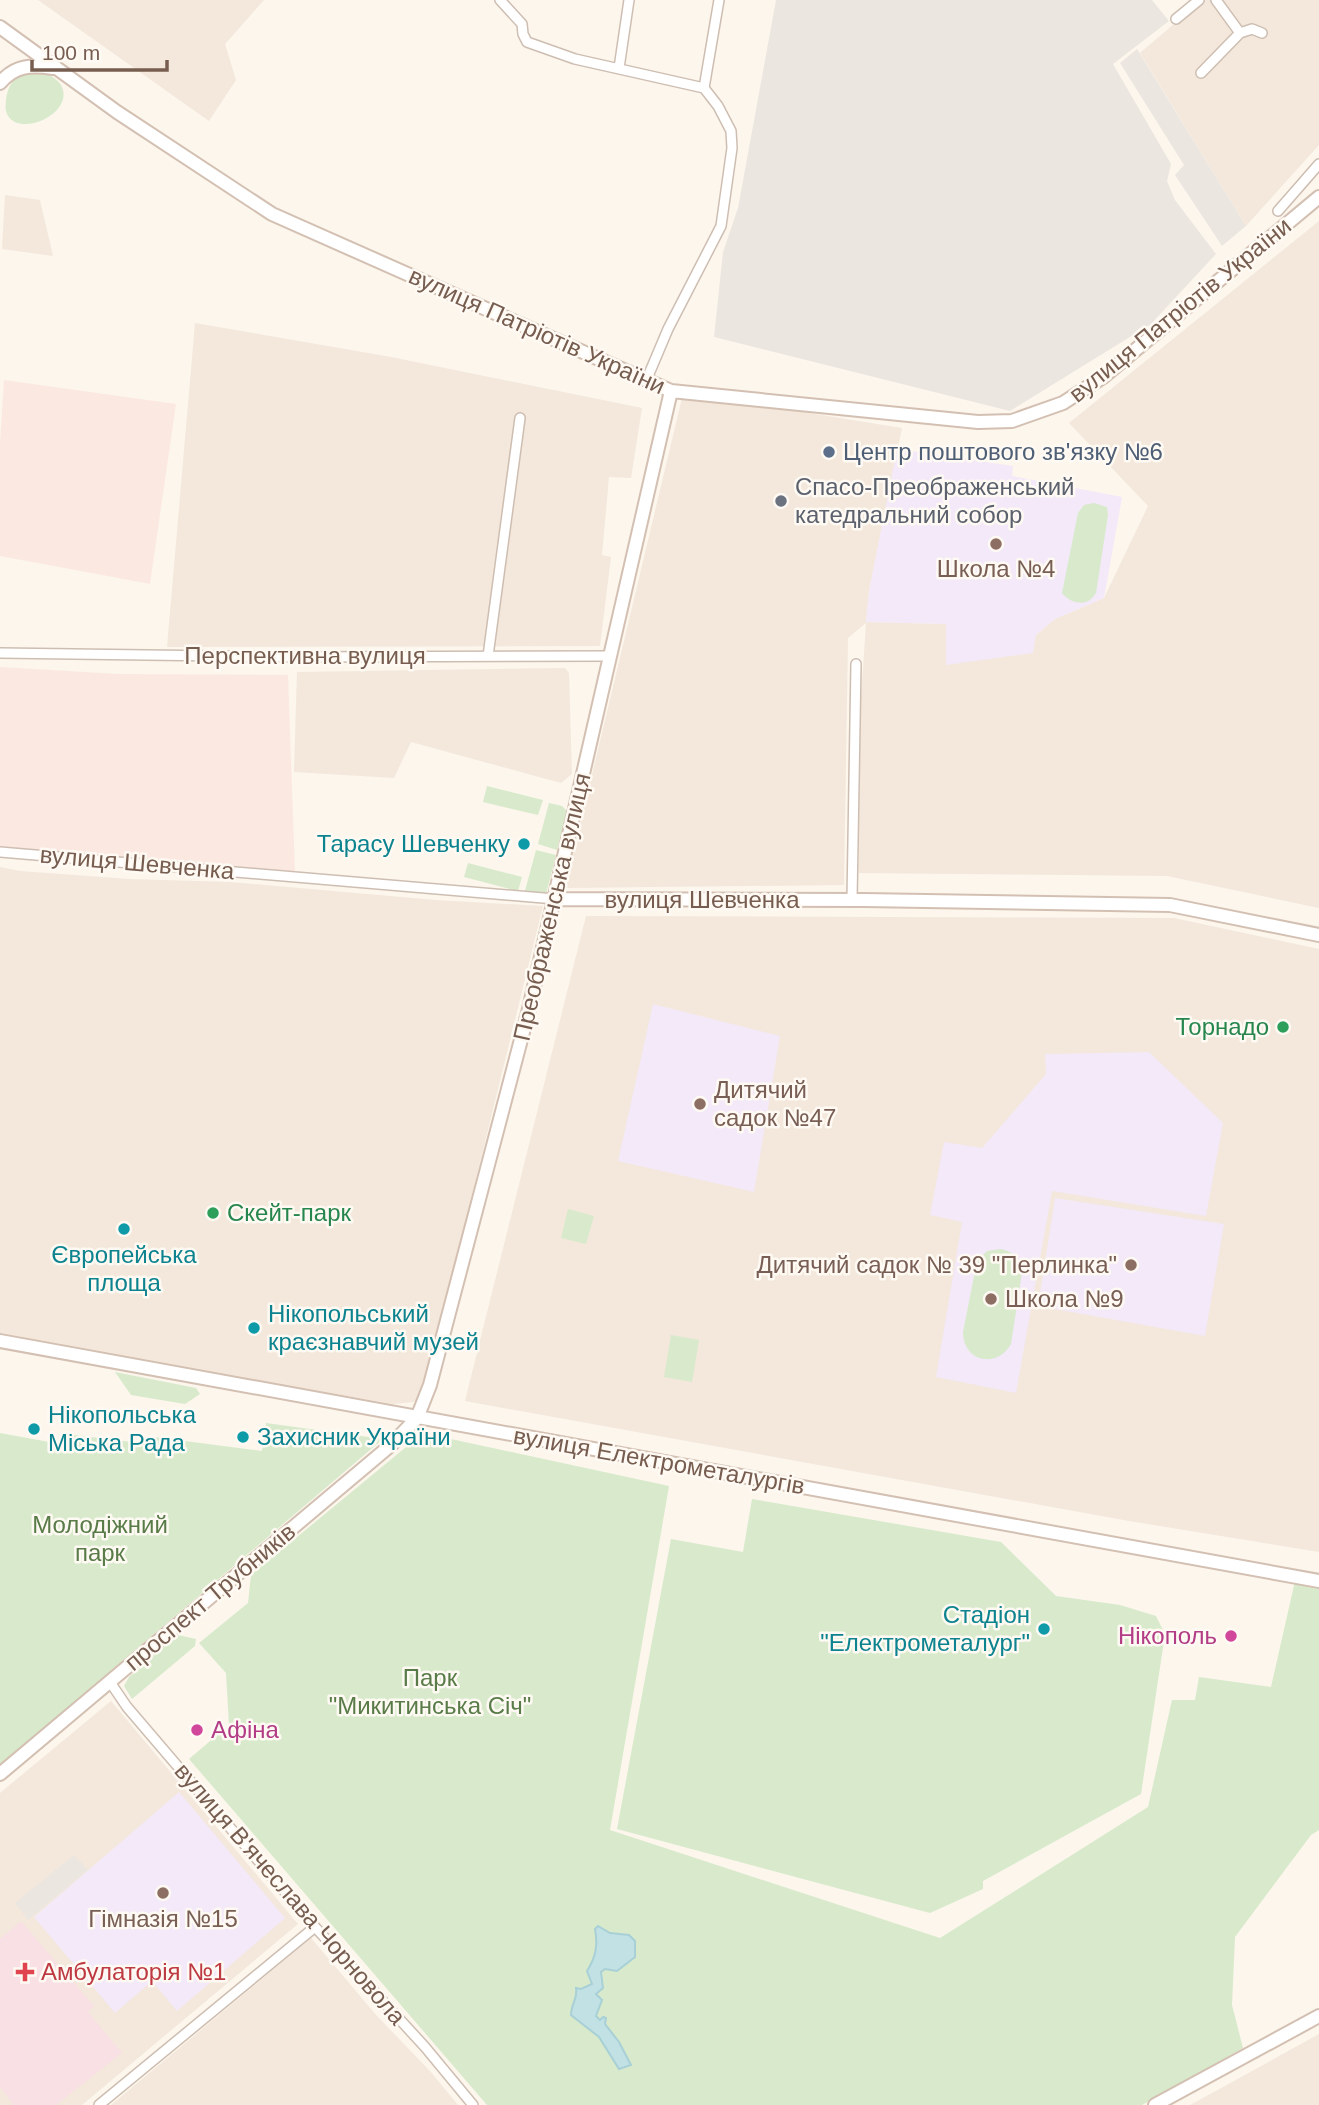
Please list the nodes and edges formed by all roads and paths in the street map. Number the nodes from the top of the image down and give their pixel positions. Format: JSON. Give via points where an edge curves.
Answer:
{"nodes":[{"id":1,"x":500,"y":0,"type":"edge"},
{"id":2,"x":629,"y":0,"type":"edge"},
{"id":3,"x":719,"y":0,"type":"edge"},
{"id":4,"x":1199,"y":0,"type":"edge"},
{"id":5,"x":1216,"y":0,"type":"edge"},
{"id":6,"x":1176,"y":19,"type":"dead end"},
{"id":7,"x":0,"y":27,"type":"edge"},
{"id":8,"x":1240,"y":33,"type":"junction"},
{"id":9,"x":1262,"y":33,"type":"dead end"},
{"id":10,"x":619,"y":68,"type":"junction"},
{"id":11,"x":57,"y":69,"type":"junction"},
{"id":12,"x":1201,"y":73,"type":"dead end"},
{"id":13,"x":0,"y":83,"type":"edge"},
{"id":14,"x":704,"y":88,"type":"junction"},
{"id":15,"x":1319,"y":164,"type":"edge"},
{"id":16,"x":1319,"y":197,"type":"edge"},
{"id":17,"x":1278,"y":211,"type":"dead end"},
{"id":18,"x":646,"y":381,"type":"junction"},
{"id":19,"x":671,"y":391,"type":"junction"},
{"id":20,"x":520,"y":418,"type":"dead end"},
{"id":21,"x":0,"y":653,"type":"edge"},
{"id":22,"x":488,"y":656,"type":"junction"},
{"id":23,"x":611,"y":656,"type":"junction"},
{"id":24,"x":856,"y":664,"type":"dead end"},
{"id":25,"x":0,"y":852,"type":"edge"},
{"id":26,"x":555,"y":899,"type":"junction"},
{"id":27,"x":852,"y":900,"type":"junction"},
{"id":28,"x":1319,"y":935,"type":"edge"},
{"id":29,"x":0,"y":1340,"type":"edge"},
{"id":30,"x":417,"y":1418,"type":"junction"},
{"id":31,"x":1319,"y":1581,"type":"edge"},
{"id":32,"x":110,"y":1682,"type":"junction"},
{"id":33,"x":0,"y":1774,"type":"edge"},
{"id":34,"x":315,"y":1927,"type":"junction"},
{"id":35,"x":1319,"y":2016,"type":"edge"},
{"id":36,"x":99,"y":2105,"type":"edge"},
{"id":37,"x":473,"y":2105,"type":"edge"},
{"id":38,"x":1156,"y":2105,"type":"edge"}],
"edges":[{"from":1,"to":10,"type":"street","via":[[522,24],[527,41],[575,59]]},
{"from":2,"to":10,"type":"street"},
{"from":3,"to":14,"type":"street"},
{"from":4,"to":6,"type":"street"},
{"from":5,"to":8,"type":"street"},
{"from":7,"to":11,"type":"main road","name":"вулиця Патріотів України"},
{"from":8,"to":9,"type":"street","via":[[1252,29]]},
{"from":8,"to":12,"type":"street"},
{"from":10,"to":14,"type":"street"},
{"from":11,"to":13,"type":"main road","via":[[18,68]]},
{"from":11,"to":18,"type":"main road","name":"вулиця Патріотів України","via":[[272,214]]},
{"from":14,"to":18,"type":"street","via":[[731,131],[721,226]]},
{"from":15,"to":17,"type":"street"},
{"from":16,"to":19,"type":"main road","name":"вулиця Патріотів України","via":[[1102,377],[1063,403],[1012,421],[978,422]]},
{"from":18,"to":19,"type":"main road","name":"вулиця Патріотів України"},
{"from":19,"to":23,"type":"main road","name":"Преображенська вулиця"},
{"from":20,"to":22,"type":"street"},
{"from":21,"to":22,"type":"street","name":"Перспективна вулиця"},
{"from":22,"to":23,"type":"street","name":"Перспективна вулиця"},
{"from":23,"to":26,"type":"main road","name":"Преображенська вулиця"},
{"from":24,"to":27,"type":"street"},
{"from":25,"to":26,"type":"street","name":"вулиця Шевченка"},
{"from":26,"to":27,"type":"main road","name":"вулиця Шевченка"},
{"from":26,"to":30,"type":"main road","name":"Преображенська вулиця","via":[[430,1385]]},
{"from":27,"to":28,"type":"main road","name":"вулиця Шевченка","via":[[1170,905]]},
{"from":29,"to":30,"type":"main road","name":"вулиця Електрометалургів"},
{"from":30,"to":31,"type":"main road","name":"вулиця Електрометалургів"},
{"from":30,"to":32,"type":"main road","name":"проспект Трубників"},
{"from":32,"to":33,"type":"main road","name":"проспект Трубників"},
{"from":32,"to":34,"type":"street","name":"вулиця В'ячеслава Чорновола"},
{"from":34,"to":36,"type":"street"},
{"from":34,"to":37,"type":"street","name":"вулиця В'ячеслава Чорновола"},
{"from":35,"to":38,"type":"main road"}]}
